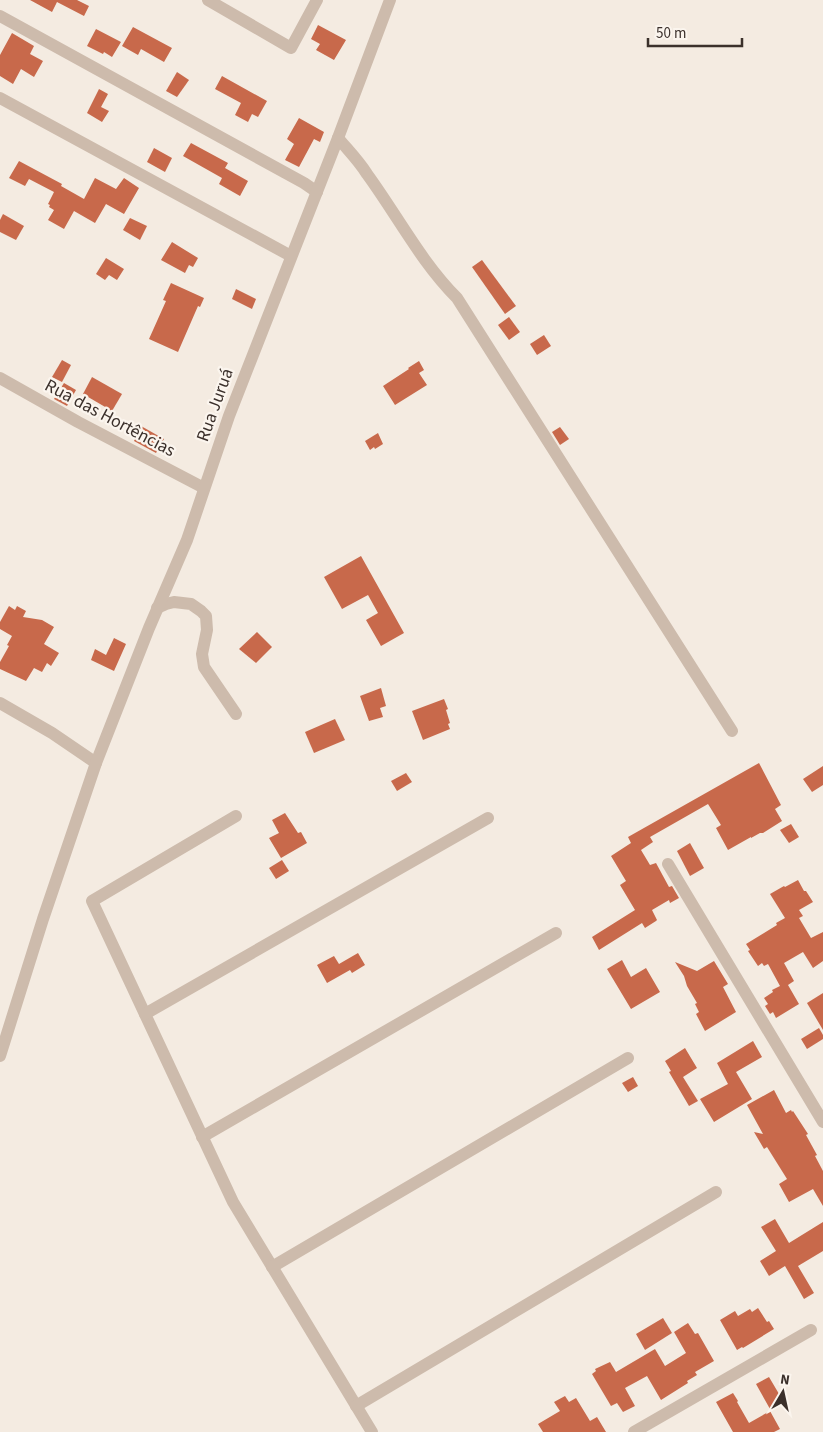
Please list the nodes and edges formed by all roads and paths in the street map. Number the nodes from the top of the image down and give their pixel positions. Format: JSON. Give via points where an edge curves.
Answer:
{"nodes":[{"id":1,"x":208,"y":0,"type":"edge"},
{"id":2,"x":317,"y":0,"type":"edge"},
{"id":3,"x":390,"y":0,"type":"edge"},
{"id":4,"x":0,"y":16,"type":"edge"},
{"id":5,"x":0,"y":98,"type":"edge"},
{"id":6,"x":338,"y":138,"type":"junction"},
{"id":7,"x":317,"y":192,"type":"junction"},
{"id":8,"x":291,"y":256,"type":"junction"},
{"id":9,"x":0,"y":378,"type":"edge"},
{"id":10,"x":204,"y":488,"type":"junction"},
{"id":11,"x":158,"y":608,"type":"junction"},
{"id":12,"x":0,"y":702,"type":"edge"},
{"id":13,"x":236,"y":714,"type":"dead end"},
{"id":14,"x":732,"y":731,"type":"dead end"},
{"id":15,"x":96,"y":763,"type":"junction"},
{"id":16,"x":236,"y":816,"type":"dead end"},
{"id":17,"x":488,"y":818,"type":"dead end"},
{"id":18,"x":668,"y":864,"type":"dead end"},
{"id":19,"x":556,"y":933,"type":"dead end"},
{"id":20,"x":145,"y":1014,"type":"junction"},
{"id":21,"x":0,"y":1056,"type":"edge"},
{"id":22,"x":628,"y":1058,"type":"dead end"},
{"id":23,"x":823,"y":1122,"type":"edge"},
{"id":24,"x":202,"y":1137,"type":"junction"},
{"id":25,"x":716,"y":1192,"type":"dead end"},
{"id":26,"x":272,"y":1267,"type":"junction"},
{"id":27,"x":811,"y":1330,"type":"dead end"},
{"id":28,"x":356,"y":1406,"type":"junction"},
{"id":29,"x":372,"y":1432,"type":"edge"},
{"id":30,"x":634,"y":1432,"type":"edge"}],
"edges":[{"from":1,"to":2,"type":"street","via":[[291,48]]},
{"from":3,"to":6,"type":"street","name":"Rua Juruá"},
{"from":4,"to":7,"type":"street"},
{"from":5,"to":8,"type":"street"},
{"from":6,"to":7,"type":"street","name":"Rua Juruá"},
{"from":6,"to":14,"type":"street","via":[[366,172],[428,265],[457,298]]},
{"from":7,"to":8,"type":"street","name":"Rua Juruá"},
{"from":8,"to":10,"type":"street","name":"Rua Juruá"},
{"from":9,"to":10,"type":"street","name":"Rua das Hortências"},
{"from":10,"to":11,"type":"street","name":"Rua Juruá","via":[[187,540]]},
{"from":11,"to":13,"type":"street","via":[[174,602],[191,604],[206,616],[202,654],[204,667]]},
{"from":11,"to":15,"type":"street","name":"Rua Juruá"},
{"from":12,"to":15,"type":"street"},
{"from":15,"to":21,"type":"street","name":"Rua Juruá"},
{"from":16,"to":20,"type":"street","via":[[92,901]]},
{"from":17,"to":20,"type":"street"},
{"from":18,"to":23,"type":"street"},
{"from":19,"to":24,"type":"street"},
{"from":20,"to":24,"type":"street"},
{"from":22,"to":26,"type":"street"},
{"from":24,"to":26,"type":"street","via":[[233,1202]]},
{"from":25,"to":28,"type":"street"},
{"from":26,"to":28,"type":"street"},
{"from":27,"to":30,"type":"street"},
{"from":28,"to":29,"type":"street"}]}
